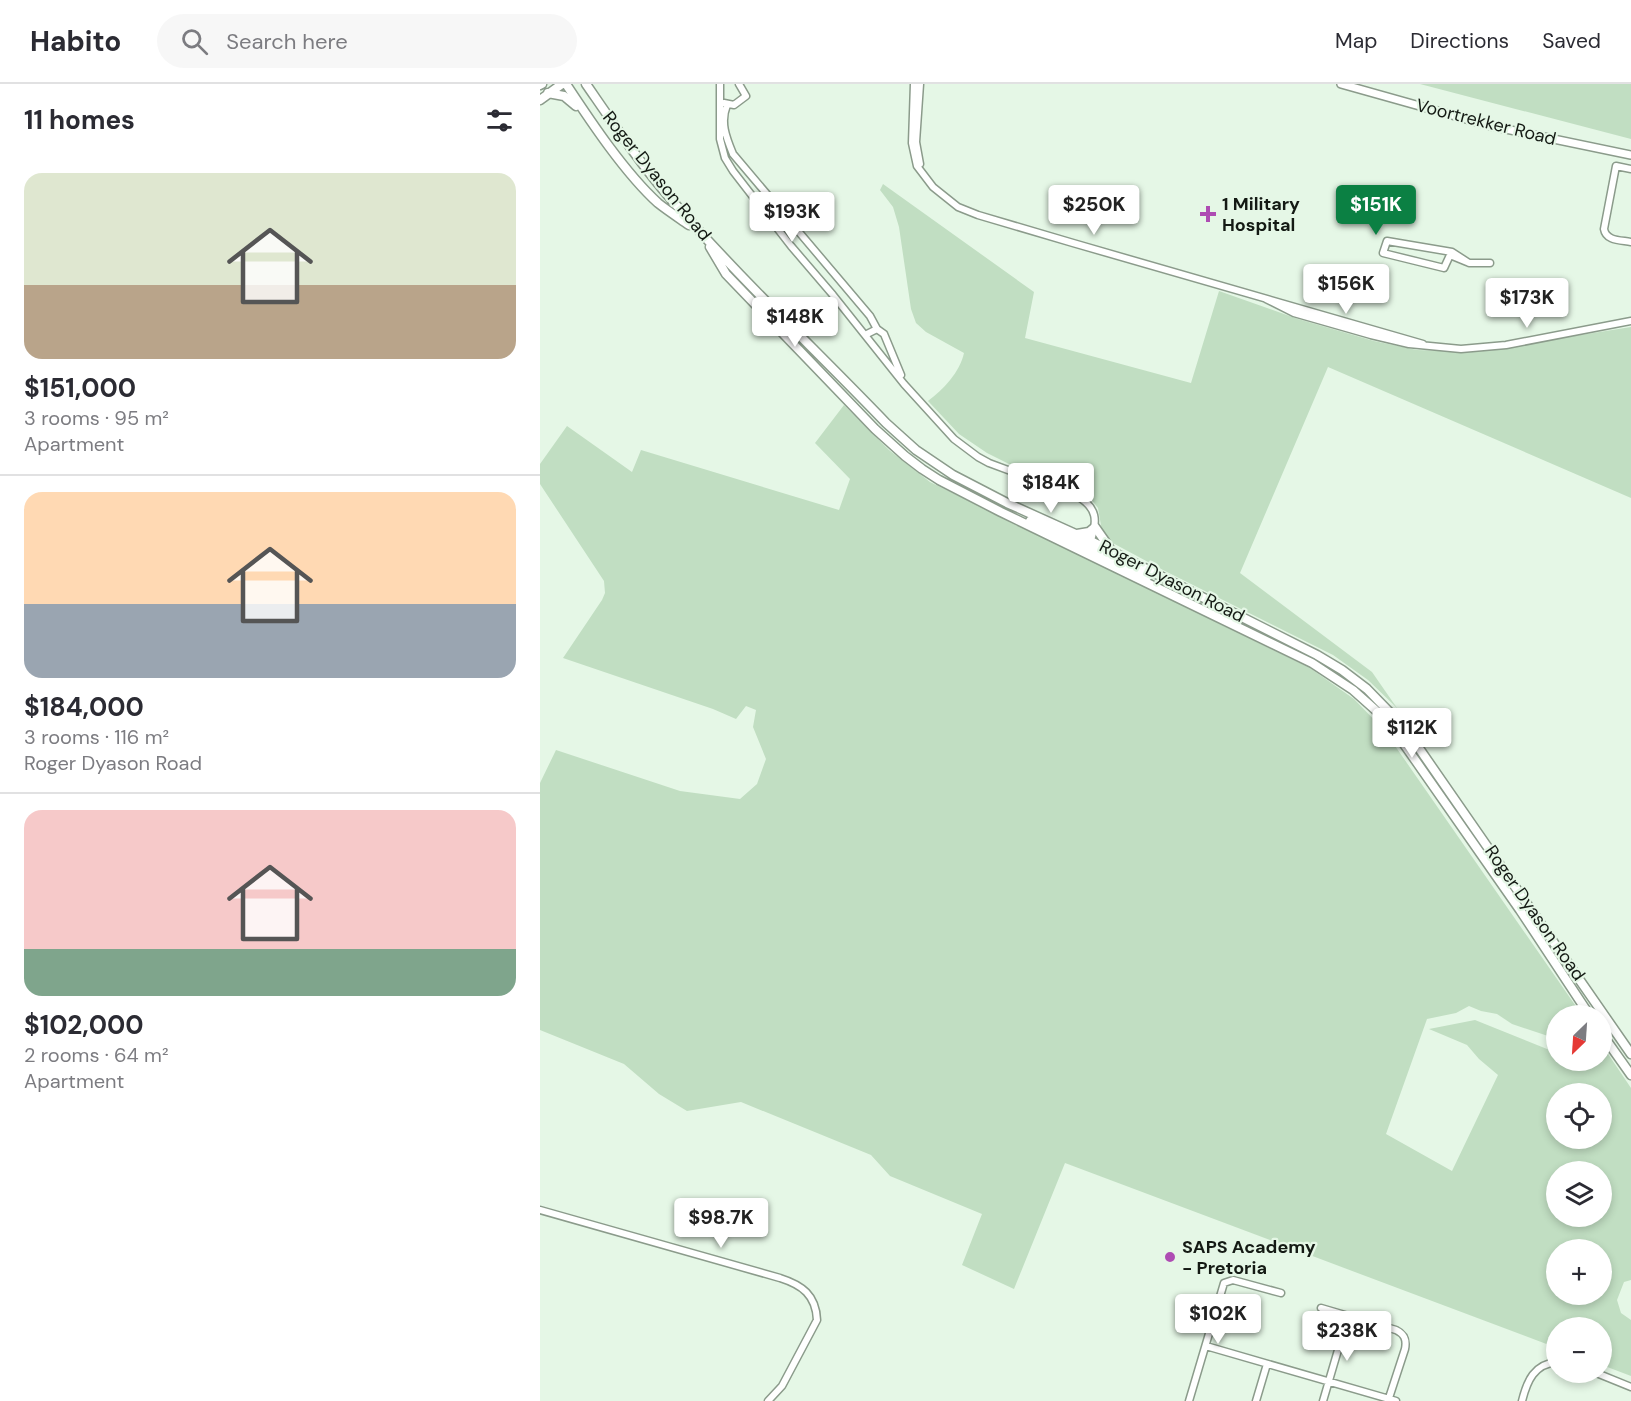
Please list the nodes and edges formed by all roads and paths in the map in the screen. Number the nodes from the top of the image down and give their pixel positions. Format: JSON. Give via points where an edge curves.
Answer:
{"nodes":[{"id":1,"x":564,"y":84,"type":"edge"},
{"id":2,"x":586,"y":84,"type":"edge"},
{"id":3,"x":720,"y":84,"type":"edge"},
{"id":4,"x":739,"y":84,"type":"edge"},
{"id":5,"x":914,"y":84,"type":"edge"},
{"id":6,"x":920,"y":84,"type":"edge"},
{"id":7,"x":1341,"y":84,"type":"edge"},
{"id":8,"x":548,"y":93,"type":"junction"},
{"id":9,"x":540,"y":100,"type":"edge"},
{"id":10,"x":724,"y":103,"type":"junction"},
{"id":11,"x":586,"y":114,"type":"junction"},
{"id":12,"x":1619,"y":152,"type":"junction"},
{"id":13,"x":733,"y":154,"type":"junction"},
{"id":14,"x":1631,"y":155,"type":"edge"},
{"id":15,"x":725,"y":158,"type":"junction"},
{"id":16,"x":1616,"y":166,"type":"junction"},
{"id":17,"x":1631,"y":169,"type":"edge"},
{"id":18,"x":922,"y":174,"type":"junction"},
{"id":19,"x":1631,"y":242,"type":"edge"},
{"id":20,"x":1467,"y":262,"type":"junction"},
{"id":21,"x":1490,"y":262,"type":"dead end"},
{"id":22,"x":1631,"y":321,"type":"edge"},
{"id":23,"x":877,"y":329,"type":"junction"},
{"id":24,"x":865,"y":335,"type":"junction"},
{"id":25,"x":904,"y":384,"type":"junction"},
{"id":26,"x":1001,"y":512,"type":"junction"},
{"id":27,"x":1095,"y":527,"type":"junction"},
{"id":28,"x":1071,"y":532,"type":"junction"},
{"id":29,"x":1090,"y":544,"type":"junction"},
{"id":30,"x":1114,"y":552,"type":"junction"},
{"id":31,"x":1222,"y":618,"type":"junction"},
{"id":32,"x":1470,"y":819,"type":"junction"},
{"id":33,"x":1461,"y":825,"type":"junction"},
{"id":34,"x":1583,"y":1005,"type":"edge"},
{"id":35,"x":1612,"y":1048,"type":"edge"},
{"id":36,"x":1631,"y":1054,"type":"edge"},
{"id":37,"x":1631,"y":1075,"type":"edge"},
{"id":38,"x":540,"y":1210,"type":"edge"},
{"id":39,"x":1281,"y":1293,"type":"dead end"},
{"id":40,"x":1321,"y":1308,"type":"dead end"},
{"id":41,"x":1348,"y":1316,"type":"junction"},
{"id":42,"x":1206,"y":1346,"type":"junction"},
{"id":43,"x":1267,"y":1364,"type":"junction"},
{"id":44,"x":1546,"y":1365,"type":"edge"},
{"id":45,"x":1612,"y":1379,"type":"edge"},
{"id":46,"x":1328,"y":1382,"type":"junction"},
{"id":47,"x":1631,"y":1386,"type":"edge"},
{"id":48,"x":1388,"y":1400,"type":"edge"},
{"id":49,"x":768,"y":1401,"type":"edge"},
{"id":50,"x":1189,"y":1401,"type":"edge"},
{"id":51,"x":1256,"y":1401,"type":"edge"},
{"id":52,"x":1323,"y":1401,"type":"edge"},
{"id":53,"x":1396,"y":1401,"type":"edge"},
{"id":54,"x":1522,"y":1401,"type":"edge"}],
"edges":[{"from":1,"to":8,"type":"main road"},
{"from":1,"to":11,"type":"main road","name":"Roger Dyason Road"},
{"from":2,"to":28,"type":"main road","name":"Roger Dyason Road","via":[[630,147],[704,236],[903,439],[953,475]]},
{"from":3,"to":10,"type":"street"},
{"from":4,"to":10,"type":"street","via":[[746,96],[737,104]]},
{"from":5,"to":18,"type":"street","via":[[912,143]]},
{"from":6,"to":18,"type":"street","via":[[916,142]]},
{"from":7,"to":12,"type":"street","name":"Voortrekker Road","via":[[1491,126]]},
{"from":8,"to":9,"type":"main road"},
{"from":8,"to":11,"type":"main road","via":[[564,96]]},
{"from":10,"to":13,"type":"street","via":[[724,129]]},
{"from":10,"to":15,"type":"street","via":[[719,123]]},
{"from":11,"to":26,"type":"main road","name":"Roger Dyason Road","via":[[658,203],[702,234],[726,274],[882,436],[939,480]]},
{"from":12,"to":14,"type":"street","name":"Voortrekker Road"},
{"from":12,"to":16,"type":"street"},
{"from":13,"to":15,"type":"street"},
{"from":13,"to":23,"type":"street"},
{"from":15,"to":24,"type":"street"},
{"from":16,"to":17,"type":"street"},
{"from":16,"to":19,"type":"street","via":[[1604,225],[1606,236]]},
{"from":18,"to":22,"type":"street","via":[[944,198],[968,211],[1264,297],[1294,313],[1388,339],[1480,349]]},
{"from":20,"to":20,"type":"street","via":[[1452,252],[1387,241],[1383,253],[1444,268],[1450,255]]},
{"from":20,"to":21,"type":"street"},
{"from":23,"to":24,"type":"street"},
{"from":23,"to":25,"type":"street","via":[[884,334]]},
{"from":24,"to":25,"type":"street"},
{"from":25,"to":27,"type":"street","via":[[944,429],[978,457],[1083,499],[1093,511]]},
{"from":26,"to":29,"type":"main road"},
{"from":26,"to":31,"type":"main road","name":"Roger Dyason Road"},
{"from":27,"to":28,"type":"main road","via":[[1086,533]]},
{"from":27,"to":29,"type":"street"},
{"from":27,"to":30,"type":"main road"},
{"from":28,"to":29,"type":"main road","name":"Roger Dyason Road"},
{"from":29,"to":30,"type":"main road","name":"Roger Dyason Road"},
{"from":29,"to":31,"type":"main road"},
{"from":30,"to":32,"type":"main road","name":"Roger Dyason Road","via":[[1342,670],[1406,728]]},
{"from":31,"to":33,"type":"main road","name":"Roger Dyason Road","via":[[1312,663],[1367,702],[1397,734]]},
{"from":32,"to":33,"type":"main road"},
{"from":32,"to":36,"type":"main road","name":"Roger Dyason Road"},
{"from":33,"to":34,"type":"main road","name":"Roger Dyason Road"},
{"from":35,"to":37,"type":"main road"},
{"from":38,"to":49,"type":"street","via":[[801,1286],[810,1294],[817,1320],[782,1386]]},
{"from":39,"to":42,"type":"street","via":[[1226,1281]]},
{"from":40,"to":41,"type":"street"},
{"from":41,"to":46,"type":"street"},
{"from":41,"to":48,"type":"street","via":[[1396,1330],[1405,1338]]},
{"from":42,"to":43,"type":"street"},
{"from":42,"to":50,"type":"street"},
{"from":43,"to":46,"type":"street"},
{"from":43,"to":51,"type":"street"},
{"from":44,"to":54,"type":"street","via":[[1533,1373]]},
{"from":45,"to":47,"type":"street"},
{"from":46,"to":48,"type":"street"},
{"from":46,"to":52,"type":"street"},
{"from":48,"to":53,"type":"street"}]}
